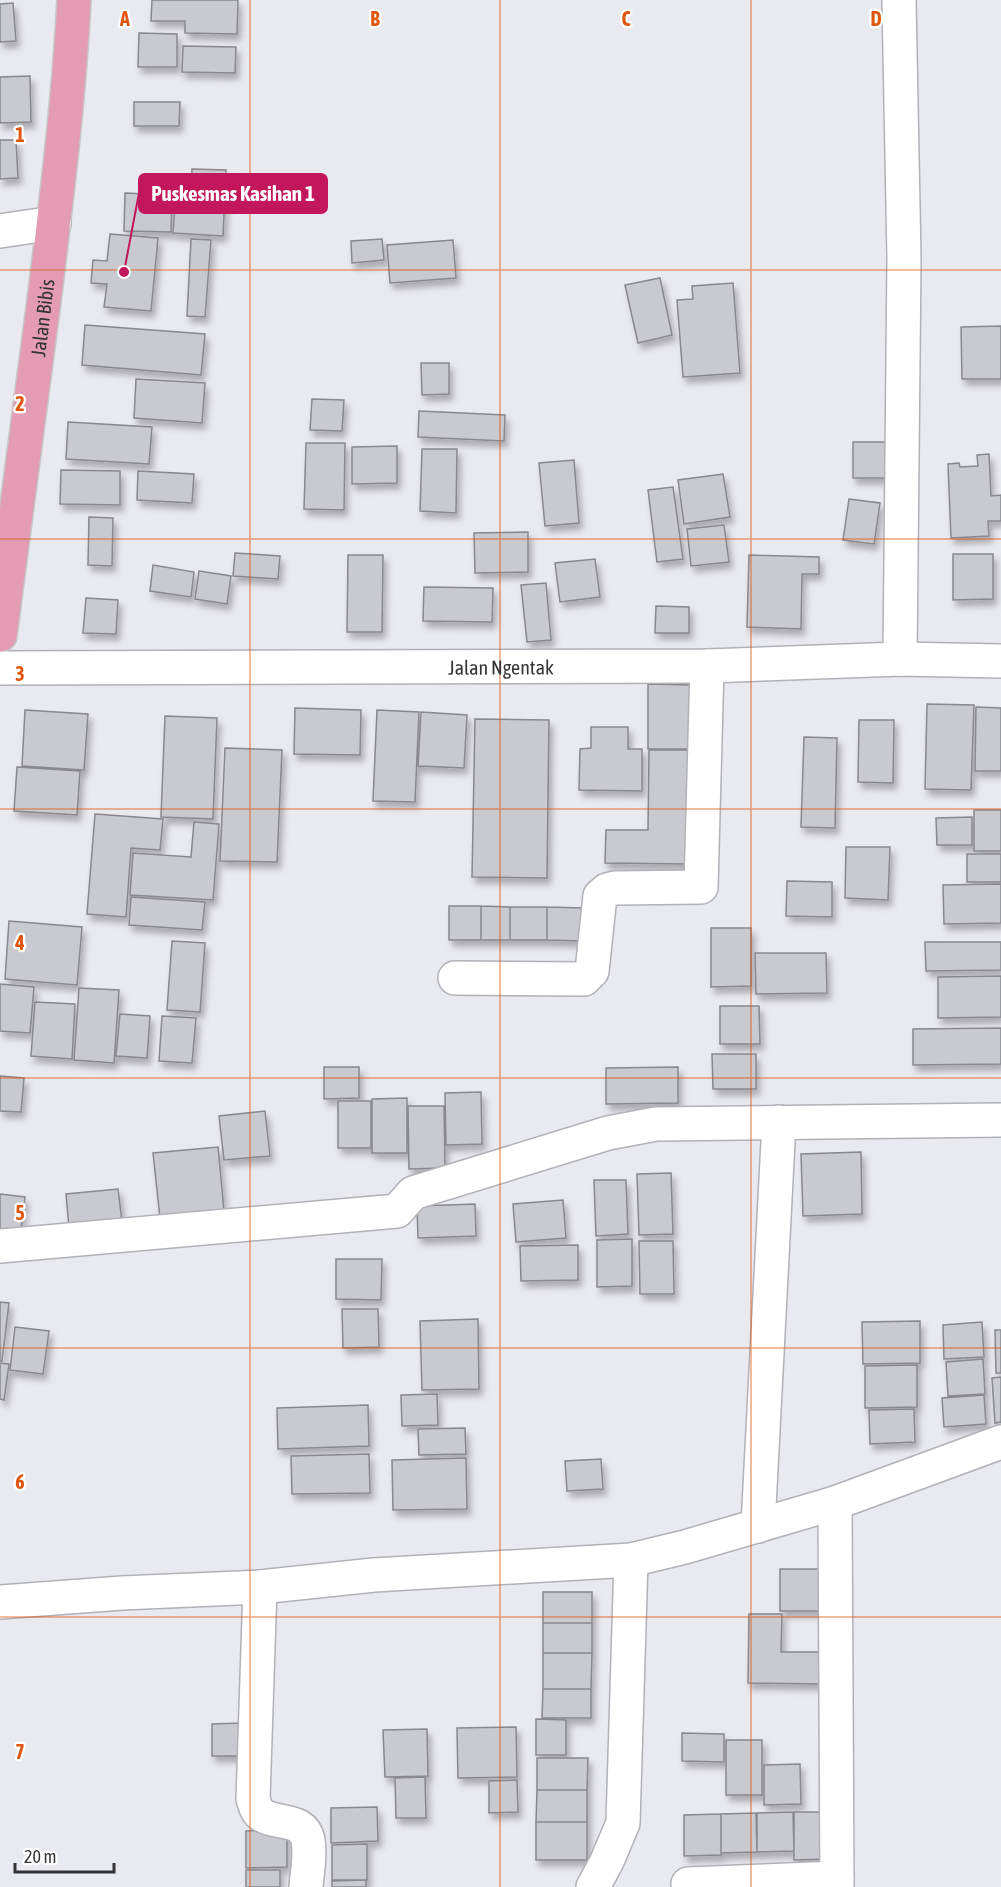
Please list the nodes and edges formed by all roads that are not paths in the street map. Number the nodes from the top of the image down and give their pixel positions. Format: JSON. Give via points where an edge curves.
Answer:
{"nodes":[{"id":1,"x":74,"y":0,"type":"edge"},
{"id":2,"x":899,"y":0,"type":"edge"},
{"id":3,"x":54,"y":223,"type":"junction"},
{"id":4,"x":0,"y":231,"type":"edge"},
{"id":5,"x":1,"y":619,"type":"edge"},
{"id":6,"x":900,"y":659,"type":"junction"},
{"id":7,"x":1001,"y":661,"type":"edge"},
{"id":8,"x":707,"y":666,"type":"junction"},
{"id":9,"x":0,"y":668,"type":"edge"},
{"id":10,"x":455,"y":978,"type":"dead end"},
{"id":11,"x":1001,"y":1120,"type":"edge"},
{"id":12,"x":779,"y":1122,"type":"junction"},
{"id":13,"x":0,"y":1246,"type":"edge"},
{"id":14,"x":1001,"y":1442,"type":"edge"},
{"id":15,"x":835,"y":1503,"type":"junction"},
{"id":16,"x":758,"y":1526,"type":"junction"},
{"id":17,"x":631,"y":1560,"type":"junction"},
{"id":18,"x":260,"y":1587,"type":"junction"},
{"id":19,"x":0,"y":1602,"type":"edge"},
{"id":20,"x":837,"y":1883,"type":"edge"},
{"id":21,"x":688,"y":1884,"type":"dead end"},
{"id":22,"x":306,"y":1887,"type":"edge"},
{"id":23,"x":593,"y":1887,"type":"edge"}],
"edges":[{"from":1,"to":3,"type":"main road","name":"Jalan Bibis","via":[[70,84]]},
{"from":2,"to":6,"type":"street","via":[[904,258]]},
{"from":3,"to":4,"type":"street"},
{"from":3,"to":5,"type":"main road","name":"Jalan Bibis"},
{"from":6,"to":7,"type":"street","name":"Jalan Ngentak"},
{"from":6,"to":8,"type":"street","name":"Jalan Ngentak"},
{"from":8,"to":9,"type":"street","name":"Jalan Ngentak"},
{"from":8,"to":10,"type":"street","via":[[701,886],[607,890],[600,896],[592,971],[584,979]]},
{"from":11,"to":12,"type":"street"},
{"from":12,"to":13,"type":"street","via":[[656,1124],[608,1133],[413,1193],[397,1211]]},
{"from":12,"to":16,"type":"street"},
{"from":14,"to":15,"type":"street"},
{"from":15,"to":16,"type":"street"},
{"from":15,"to":20,"type":"street"},
{"from":16,"to":17,"type":"street"},
{"from":17,"to":18,"type":"street","via":[[374,1575]]},
{"from":17,"to":23,"type":"street","via":[[622,1822]]},
{"from":18,"to":19,"type":"street"},
{"from":18,"to":22,"type":"street","via":[[253,1798],[262,1815],[298,1825],[307,1837]]},
{"from":20,"to":21,"type":"street"}]}
